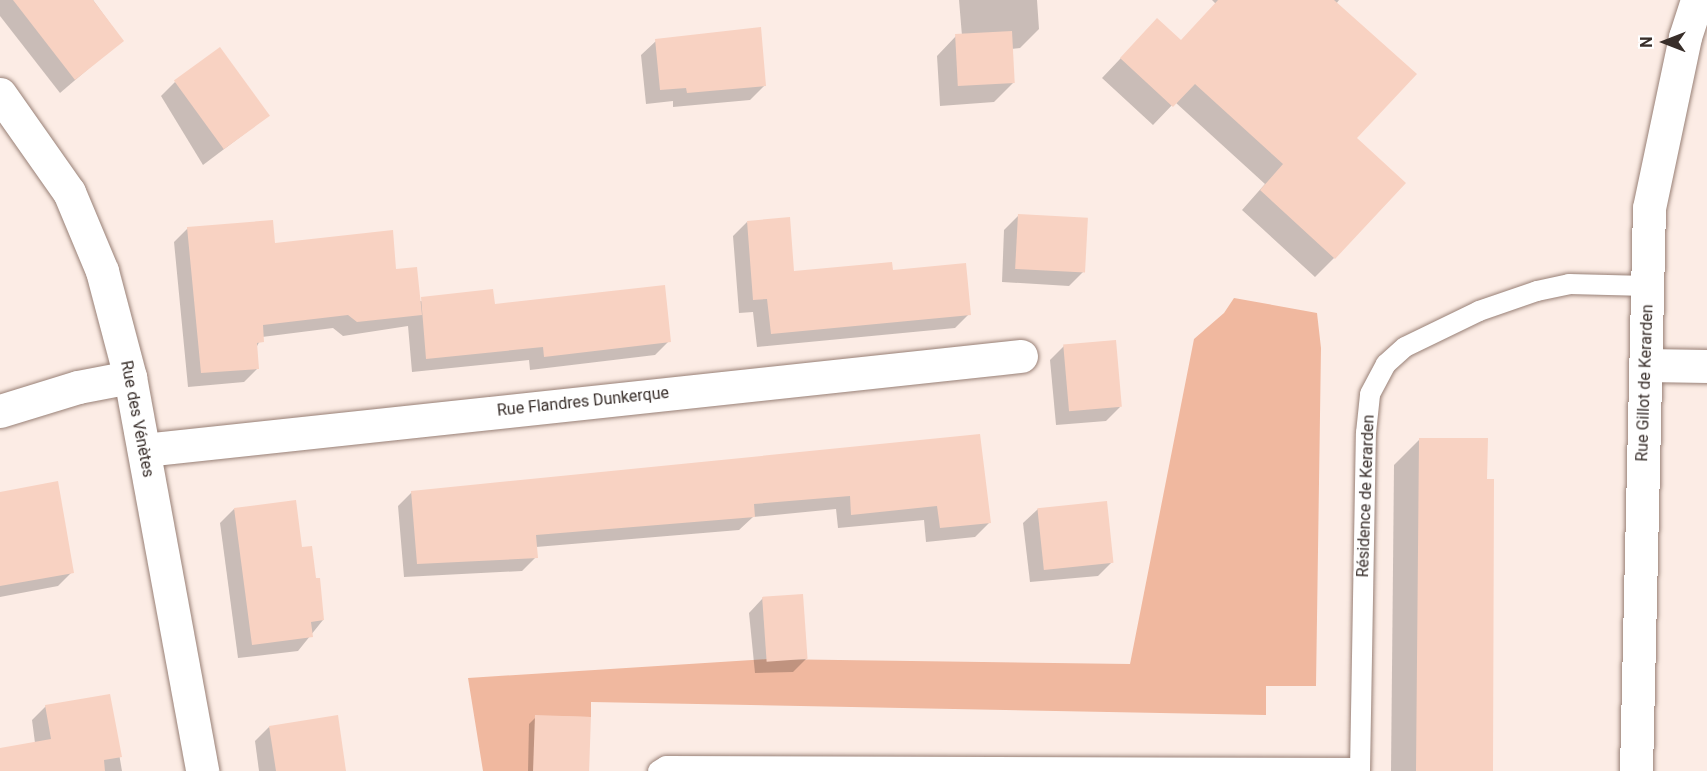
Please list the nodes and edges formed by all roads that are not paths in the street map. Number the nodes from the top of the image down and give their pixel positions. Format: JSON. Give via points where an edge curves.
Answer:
{"nodes":[{"id":1,"x":1697,"y":0,"type":"edge"},
{"id":2,"x":4,"y":105,"type":"edge"},
{"id":3,"x":1647,"y":286,"type":"junction"},
{"id":4,"x":1021,"y":356,"type":"dead end"},
{"id":5,"x":1646,"y":365,"type":"junction"},
{"id":6,"x":1707,"y":366,"type":"edge"},
{"id":7,"x":130,"y":377,"type":"junction"},
{"id":8,"x":0,"y":411,"type":"edge"},
{"id":9,"x":144,"y":450,"type":"junction"},
{"id":10,"x":1360,"y":769,"type":"edge"},
{"id":11,"x":202,"y":771,"type":"edge"},
{"id":12,"x":658,"y":771,"type":"edge"},
{"id":13,"x":1636,"y":771,"type":"edge"}],
"edges":[{"from":1,"to":3,"type":"street","name":"Rue Gillot de Kerarden","via":[[1685,37],[1649,208]]},
{"from":2,"to":7,"type":"street","name":"Rue des Vénètes","via":[[69,192],[102,272]]},
{"from":3,"to":5,"type":"street","name":"Rue Gillot de Kerarden"},
{"from":3,"to":10,"type":"lane","name":"Résidence de Kerarden","via":[[1569,284],[1537,291],[1479,311],[1405,346],[1386,364],[1370,394],[1366,433]]},
{"from":4,"to":9,"type":"street","name":"Rue Flandres Dunkerque"},
{"from":5,"to":6,"type":"street"},
{"from":5,"to":13,"type":"street","name":"Rue Gillot de Kerarden"},
{"from":7,"to":8,"type":"street","via":[[78,387]]},
{"from":7,"to":9,"type":"street","name":"Rue des Vénètes"},
{"from":9,"to":11,"type":"street","name":"Rue des Vénètes"},
{"from":10,"to":12,"type":"lane","name":"Résidence de Kerarden","via":[[666,766]]}]}
